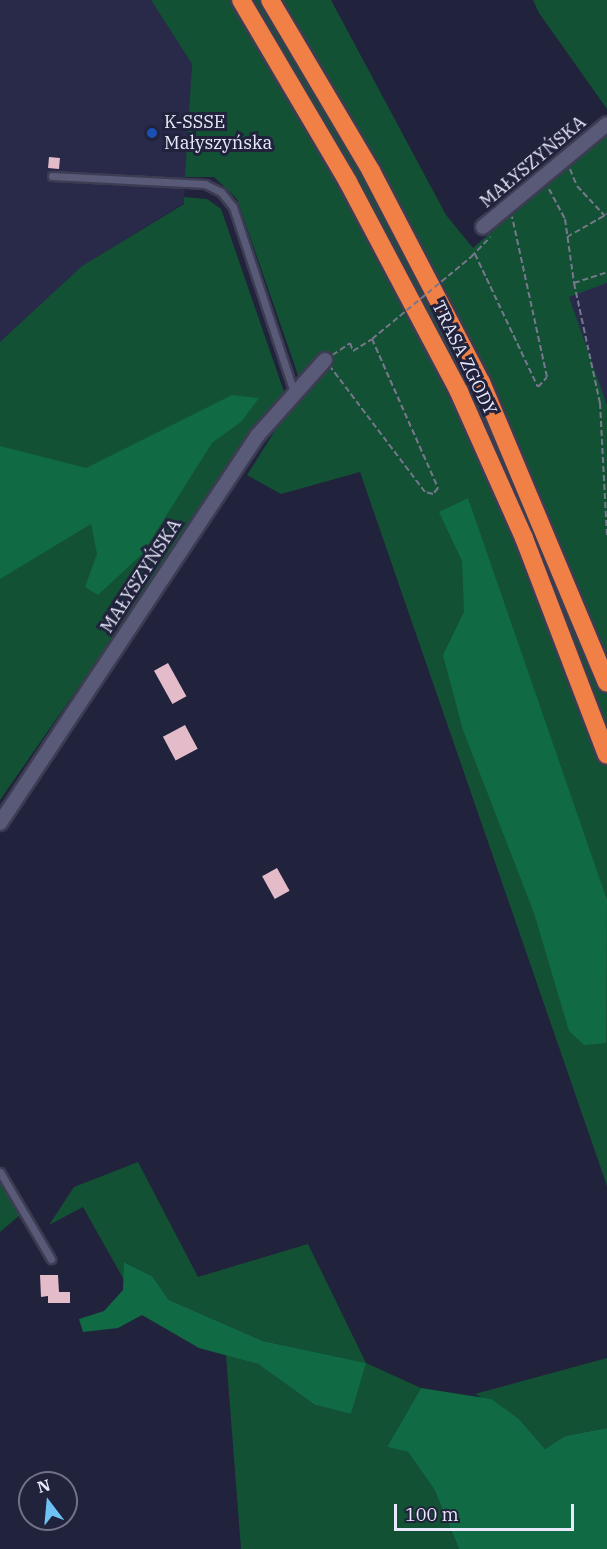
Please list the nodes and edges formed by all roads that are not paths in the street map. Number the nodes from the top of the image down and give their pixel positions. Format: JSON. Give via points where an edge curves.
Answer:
{"nodes":[{"id":1,"x":241,"y":0,"type":"edge"},
{"id":2,"x":270,"y":0,"type":"edge"},
{"id":3,"x":607,"y":124,"type":"edge"},
{"id":4,"x":52,"y":176,"type":"dead end"},
{"id":5,"x":485,"y":230,"type":"road end"},
{"id":6,"x":328,"y":363,"type":"road end"},
{"id":7,"x":293,"y":390,"type":"junction"},
{"id":8,"x":607,"y":682,"type":"edge"},
{"id":9,"x":607,"y":755,"type":"edge"},
{"id":10,"x":0,"y":823,"type":"edge"},
{"id":11,"x":0,"y":1172,"type":"edge"},
{"id":12,"x":51,"y":1258,"type":"dead end"}],
"edges":[{"from":1,"to":9,"type":"highway","name":"TRASA ZGODY","via":[[348,182],[459,392],[524,538]]},
{"from":2,"to":8,"type":"highway","name":"TRASA ZGODY","via":[[371,171],[477,373],[547,528]]},
{"from":3,"to":5,"type":"street","name":"MAŁYSZYŃSKA"},
{"from":4,"to":7,"type":"lane","via":[[205,184],[221,192],[233,207]]},
{"from":6,"to":7,"type":"street","name":"MAŁYSZYŃSKA"},
{"from":7,"to":10,"type":"street","name":"MAŁYSZYŃSKA"},
{"from":11,"to":12,"type":"lane"}]}
